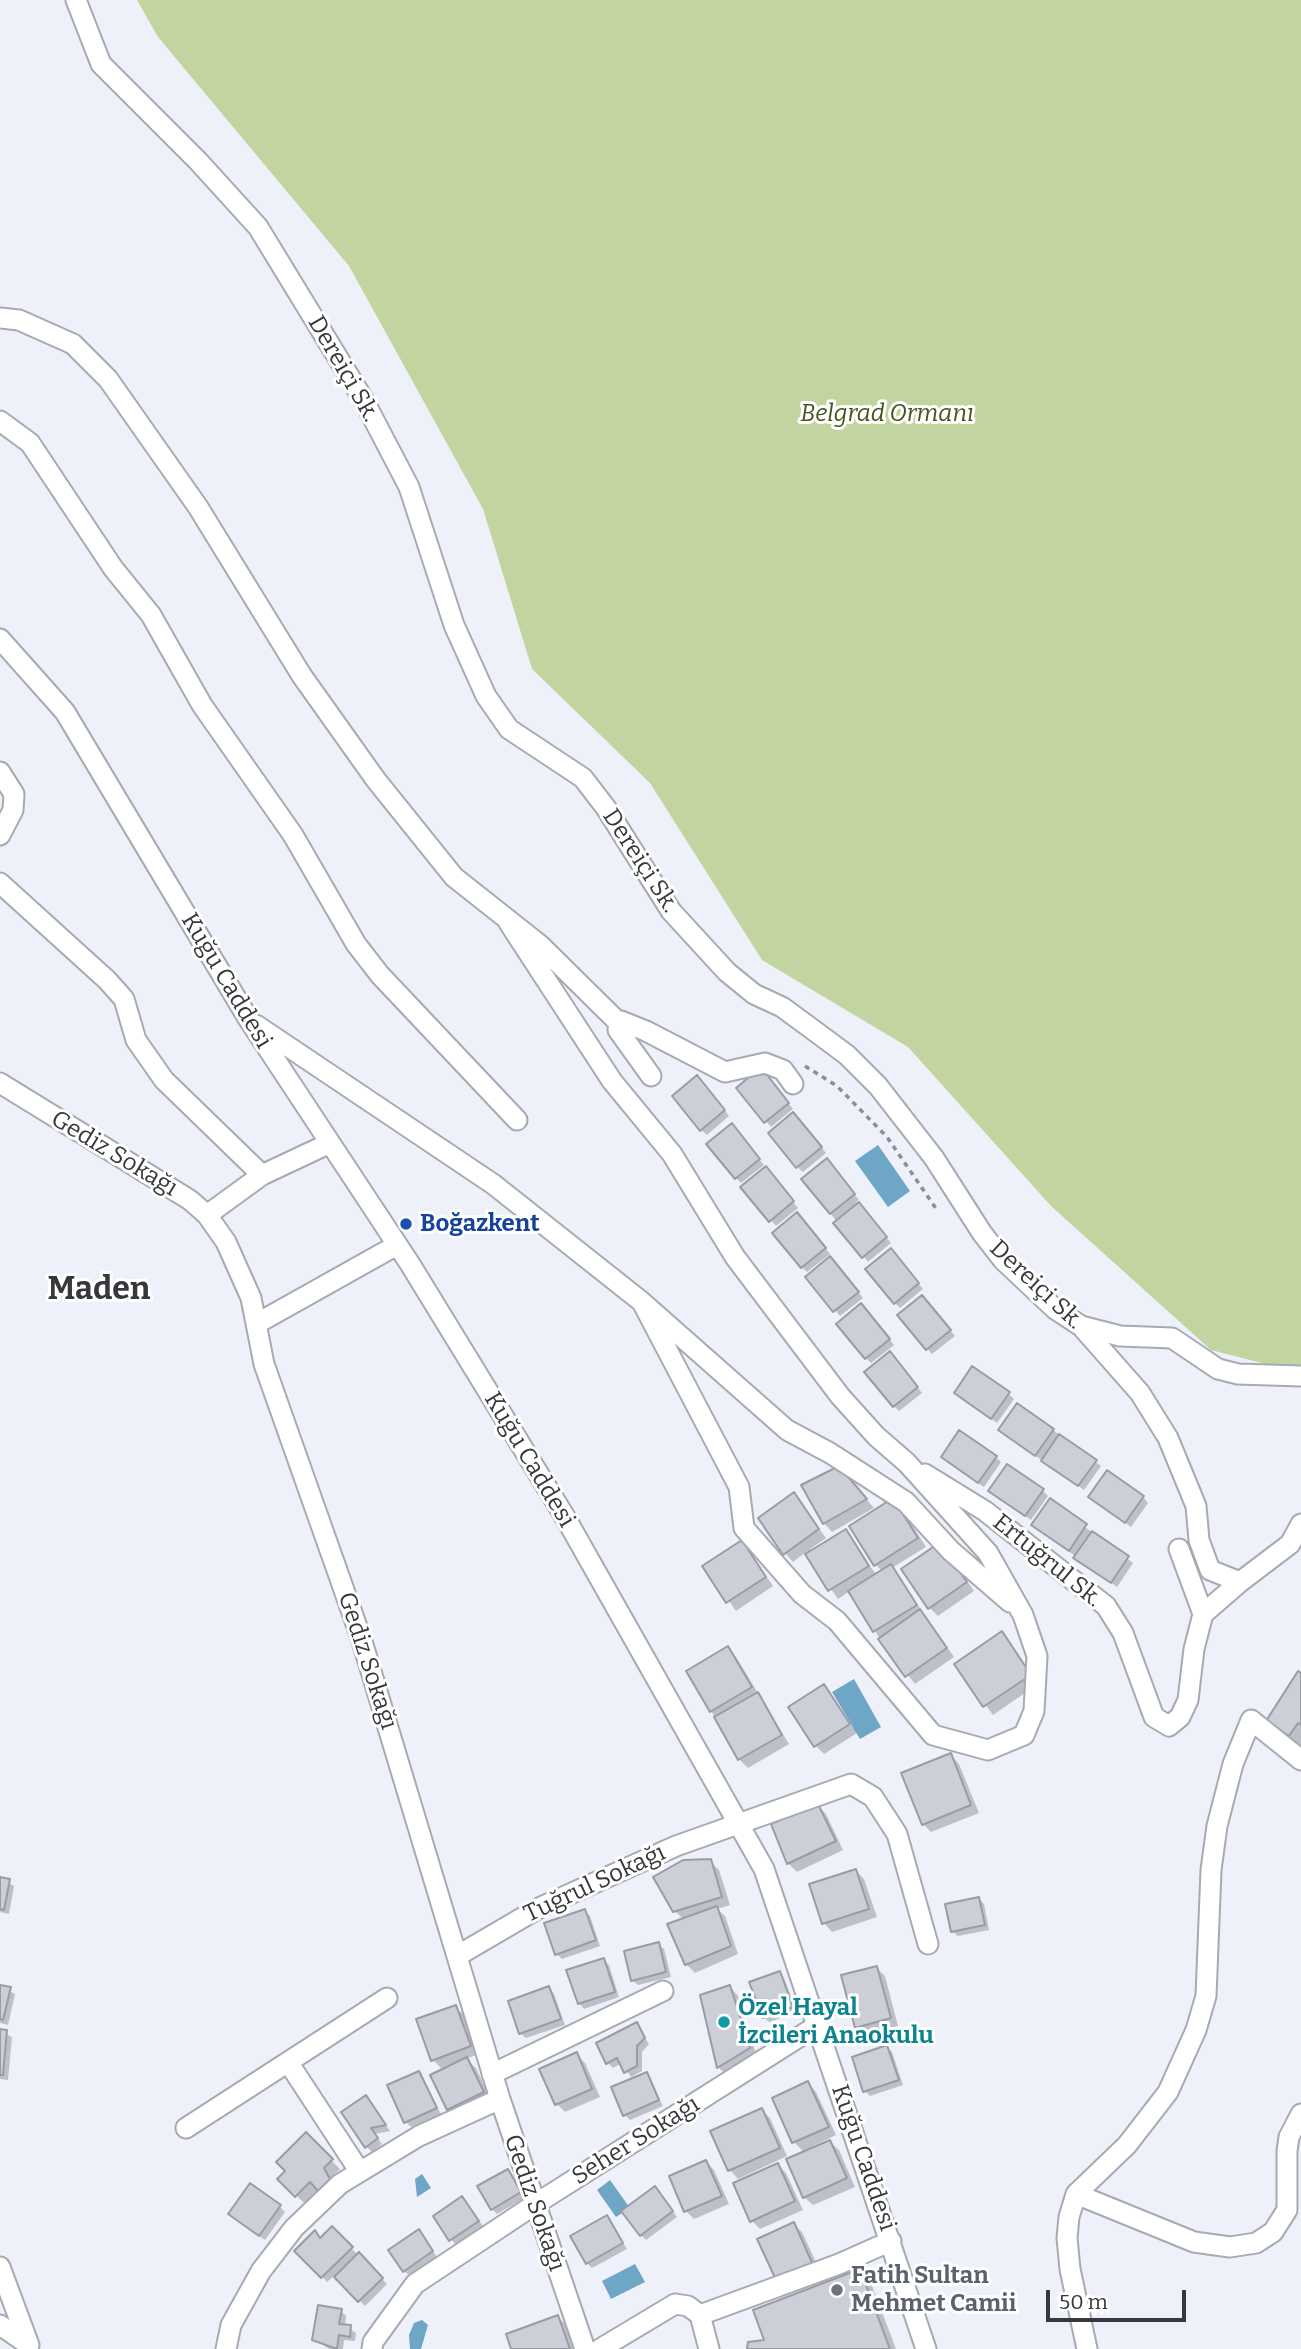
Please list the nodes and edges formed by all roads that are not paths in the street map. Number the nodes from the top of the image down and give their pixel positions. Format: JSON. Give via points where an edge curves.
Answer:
{"nodes":[{"id":1,"x":76,"y":0,"type":"edge"},
{"id":2,"x":0,"y":318,"type":"edge"},
{"id":3,"x":0,"y":421,"type":"edge"},
{"id":4,"x":0,"y":639,"type":"edge"},
{"id":5,"x":0,"y":772,"type":"edge"},
{"id":6,"x":0,"y":835,"type":"edge"},
{"id":7,"x":0,"y":883,"type":"edge"},
{"id":8,"x":509,"y":923,"type":"junction"},
{"id":9,"x":249,"y":1020,"type":"junction"},
{"id":10,"x":619,"y":1023,"type":"junction"},
{"id":11,"x":651,"y":1076,"type":"dead end"},
{"id":12,"x":0,"y":1083,"type":"edge"},
{"id":13,"x":793,"y":1084,"type":"dead end"},
{"id":14,"x":517,"y":1120,"type":"dead end"},
{"id":15,"x":330,"y":1143,"type":"junction"},
{"id":16,"x":262,"y":1175,"type":"junction"},
{"id":17,"x":207,"y":1215,"type":"junction"},
{"id":18,"x":397,"y":1245,"type":"junction"},
{"id":19,"x":642,"y":1302,"type":"junction"},
{"id":20,"x":256,"y":1324,"type":"junction"},
{"id":21,"x":1081,"y":1326,"type":"junction"},
{"id":22,"x":1301,"y":1376,"type":"edge"},
{"id":23,"x":907,"y":1463,"type":"junction"},
{"id":24,"x":1301,"y":1524,"type":"edge"},
{"id":25,"x":1179,"y":1549,"type":"dead end"},
{"id":26,"x":1240,"y":1582,"type":"junction"},
{"id":27,"x":1203,"y":1614,"type":"junction"},
{"id":28,"x":1023,"y":1615,"type":"junction"},
{"id":29,"x":1301,"y":1760,"type":"edge"},
{"id":30,"x":740,"y":1825,"type":"junction"},
{"id":31,"x":928,"y":1944,"type":"dead end"},
{"id":32,"x":457,"y":1956,"type":"junction"},
{"id":33,"x":663,"y":1991,"type":"dead end"},
{"id":34,"x":387,"y":1998,"type":"dead end"},
{"id":35,"x":818,"y":2025,"type":"junction"},
{"id":36,"x":288,"y":2062,"type":"junction"},
{"id":37,"x":492,"y":2074,"type":"junction"},
{"id":38,"x":500,"y":2099,"type":"junction"},
{"id":39,"x":1301,"y":2113,"type":"edge"},
{"id":40,"x":186,"y":2127,"type":"dead end"},
{"id":41,"x":360,"y":2172,"type":"junction"},
{"id":42,"x":1076,"y":2194,"type":"junction"},
{"id":43,"x":534,"y":2205,"type":"junction"},
{"id":44,"x":891,"y":2241,"type":"junction"},
{"id":45,"x":0,"y":2267,"type":"edge"},
{"id":46,"x":700,"y":2315,"type":"junction"},
{"id":47,"x":0,"y":2325,"type":"edge"},
{"id":48,"x":226,"y":2349,"type":"edge"},
{"id":49,"x":372,"y":2349,"type":"edge"},
{"id":50,"x":584,"y":2349,"type":"edge"},
{"id":51,"x":600,"y":2349,"type":"edge"},
{"id":52,"x":709,"y":2349,"type":"edge"},
{"id":53,"x":926,"y":2349,"type":"edge"},
{"id":54,"x":1087,"y":2349,"type":"edge"}],
"edges":[{"from":1,"to":21,"type":"street","name":"Dereiçi Sk.","via":[[101,64],[258,227],[363,399],[409,487],[454,625],[486,696],[509,729],[583,778],[671,911],[727,972],[847,1055],[878,1086],[1003,1259],[1055,1309]]},
{"from":2,"to":8,"type":"street","via":[[19,320],[73,344],[108,379],[198,507],[302,676],[376,780],[454,877]]},
{"from":3,"to":14,"type":"street","via":[[30,443],[114,568],[152,615],[202,705],[293,835],[356,943],[380,975]]},
{"from":4,"to":9,"type":"street","name":"Kuğu Caddesi","via":[[65,712]]},
{"from":5,"to":6,"type":"street","via":[[15,794],[13,810]]},
{"from":7,"to":16,"type":"street","via":[[107,980],[124,999],[136,1040],[164,1080]]},
{"from":8,"to":10,"type":"street","via":[[540,945]]},
{"from":8,"to":23,"type":"street","via":[[612,1081],[672,1154],[735,1257],[840,1396]]},
{"from":9,"to":15,"type":"street","name":"Kuğu Caddesi"},
{"from":9,"to":19,"type":"street","via":[[492,1184]]},
{"from":10,"to":11,"type":"street","via":[[618,1030]]},
{"from":10,"to":13,"type":"street","via":[[646,1031],[725,1072],[765,1063],[783,1070]]},
{"from":12,"to":17,"type":"street","name":"Gediz Sokağı","via":[[190,1200]]},
{"from":15,"to":16,"type":"street"},
{"from":15,"to":18,"type":"street","name":"Kuğu Caddesi"},
{"from":16,"to":17,"type":"street"},
{"from":17,"to":20,"type":"street","name":"Gediz Sokağı","via":[[226,1242],[251,1298]]},
{"from":18,"to":20,"type":"street"},
{"from":18,"to":30,"type":"street","name":"Kuğu Caddesi","via":[[565,1517]]},
{"from":19,"to":28,"type":"street","via":[[787,1430],[906,1502],[951,1551]]},
{"from":19,"to":28,"type":"street","via":[[739,1488],[744,1528],[802,1594],[837,1621],[933,1735],[988,1750],[1024,1735],[1034,1711],[1037,1656]]},
{"from":20,"to":32,"type":"street","name":"Gediz Sokağı","via":[[264,1364],[361,1638]]},
{"from":21,"to":22,"type":"street","via":[[1120,1336],[1171,1338],[1218,1369],[1238,1374]]},
{"from":21,"to":26,"type":"street","name":"Dereiçi Sk.","via":[[1140,1393],[1168,1438],[1196,1506],[1199,1540],[1210,1570]]},
{"from":23,"to":27,"type":"street","name":"Ertuğrul Sk.","via":[[985,1511],[1105,1606],[1122,1633],[1154,1717],[1169,1726],[1180,1717],[1188,1700]]},
{"from":23,"to":28,"type":"street","via":[[988,1553]]},
{"from":24,"to":26,"type":"street","via":[[1290,1544]]},
{"from":25,"to":27,"type":"street"},
{"from":26,"to":27,"type":"street"},
{"from":29,"to":42,"type":"street","via":[[1251,1720],[1233,1764],[1217,1826],[1206,1996],[1196,2030],[1182,2066],[1147,2121]]},
{"from":30,"to":31,"type":"street","name":"Tuğrul Sokağı","via":[[851,1784],[873,1797],[897,1834]]},
{"from":30,"to":32,"type":"street","name":"Tuğrul Sokağı","via":[[676,1846],[539,1908]]},
{"from":30,"to":35,"type":"street","name":"Kuğu Caddesi","via":[[764,1868]]},
{"from":32,"to":37,"type":"street","name":"Gediz Sokağı"},
{"from":33,"to":37,"type":"street"},
{"from":34,"to":36,"type":"street"},
{"from":35,"to":43,"type":"street","name":"Seher Sokağı"},
{"from":35,"to":44,"type":"street","name":"Kuğu Caddesi"},
{"from":36,"to":40,"type":"street"},
{"from":36,"to":41,"type":"street"},
{"from":37,"to":38,"type":"street","name":"Gediz Sokağı"},
{"from":38,"to":41,"type":"street","via":[[419,2136]]},
{"from":38,"to":43,"type":"street","name":"Gediz Sokağı"},
{"from":39,"to":42,"type":"street","via":[[1289,2137],[1287,2210],[1273,2232],[1247,2246],[1194,2242]]},
{"from":41,"to":48,"type":"street","via":[[340,2184],[294,2228],[261,2272],[231,2325]]},
{"from":42,"to":54,"type":"street","via":[[1067,2238]]},
{"from":43,"to":49,"type":"street","name":"Seher Sokağı","via":[[415,2284]]},
{"from":43,"to":50,"type":"street","name":"Gediz Sokağı"},
{"from":44,"to":46,"type":"street"},
{"from":44,"to":53,"type":"street","name":"Kuğu Caddesi"},
{"from":45,"to":47,"type":"street","via":[[29,2345]]},
{"from":46,"to":51,"type":"street","via":[[675,2304]]},
{"from":46,"to":52,"type":"street"}]}
